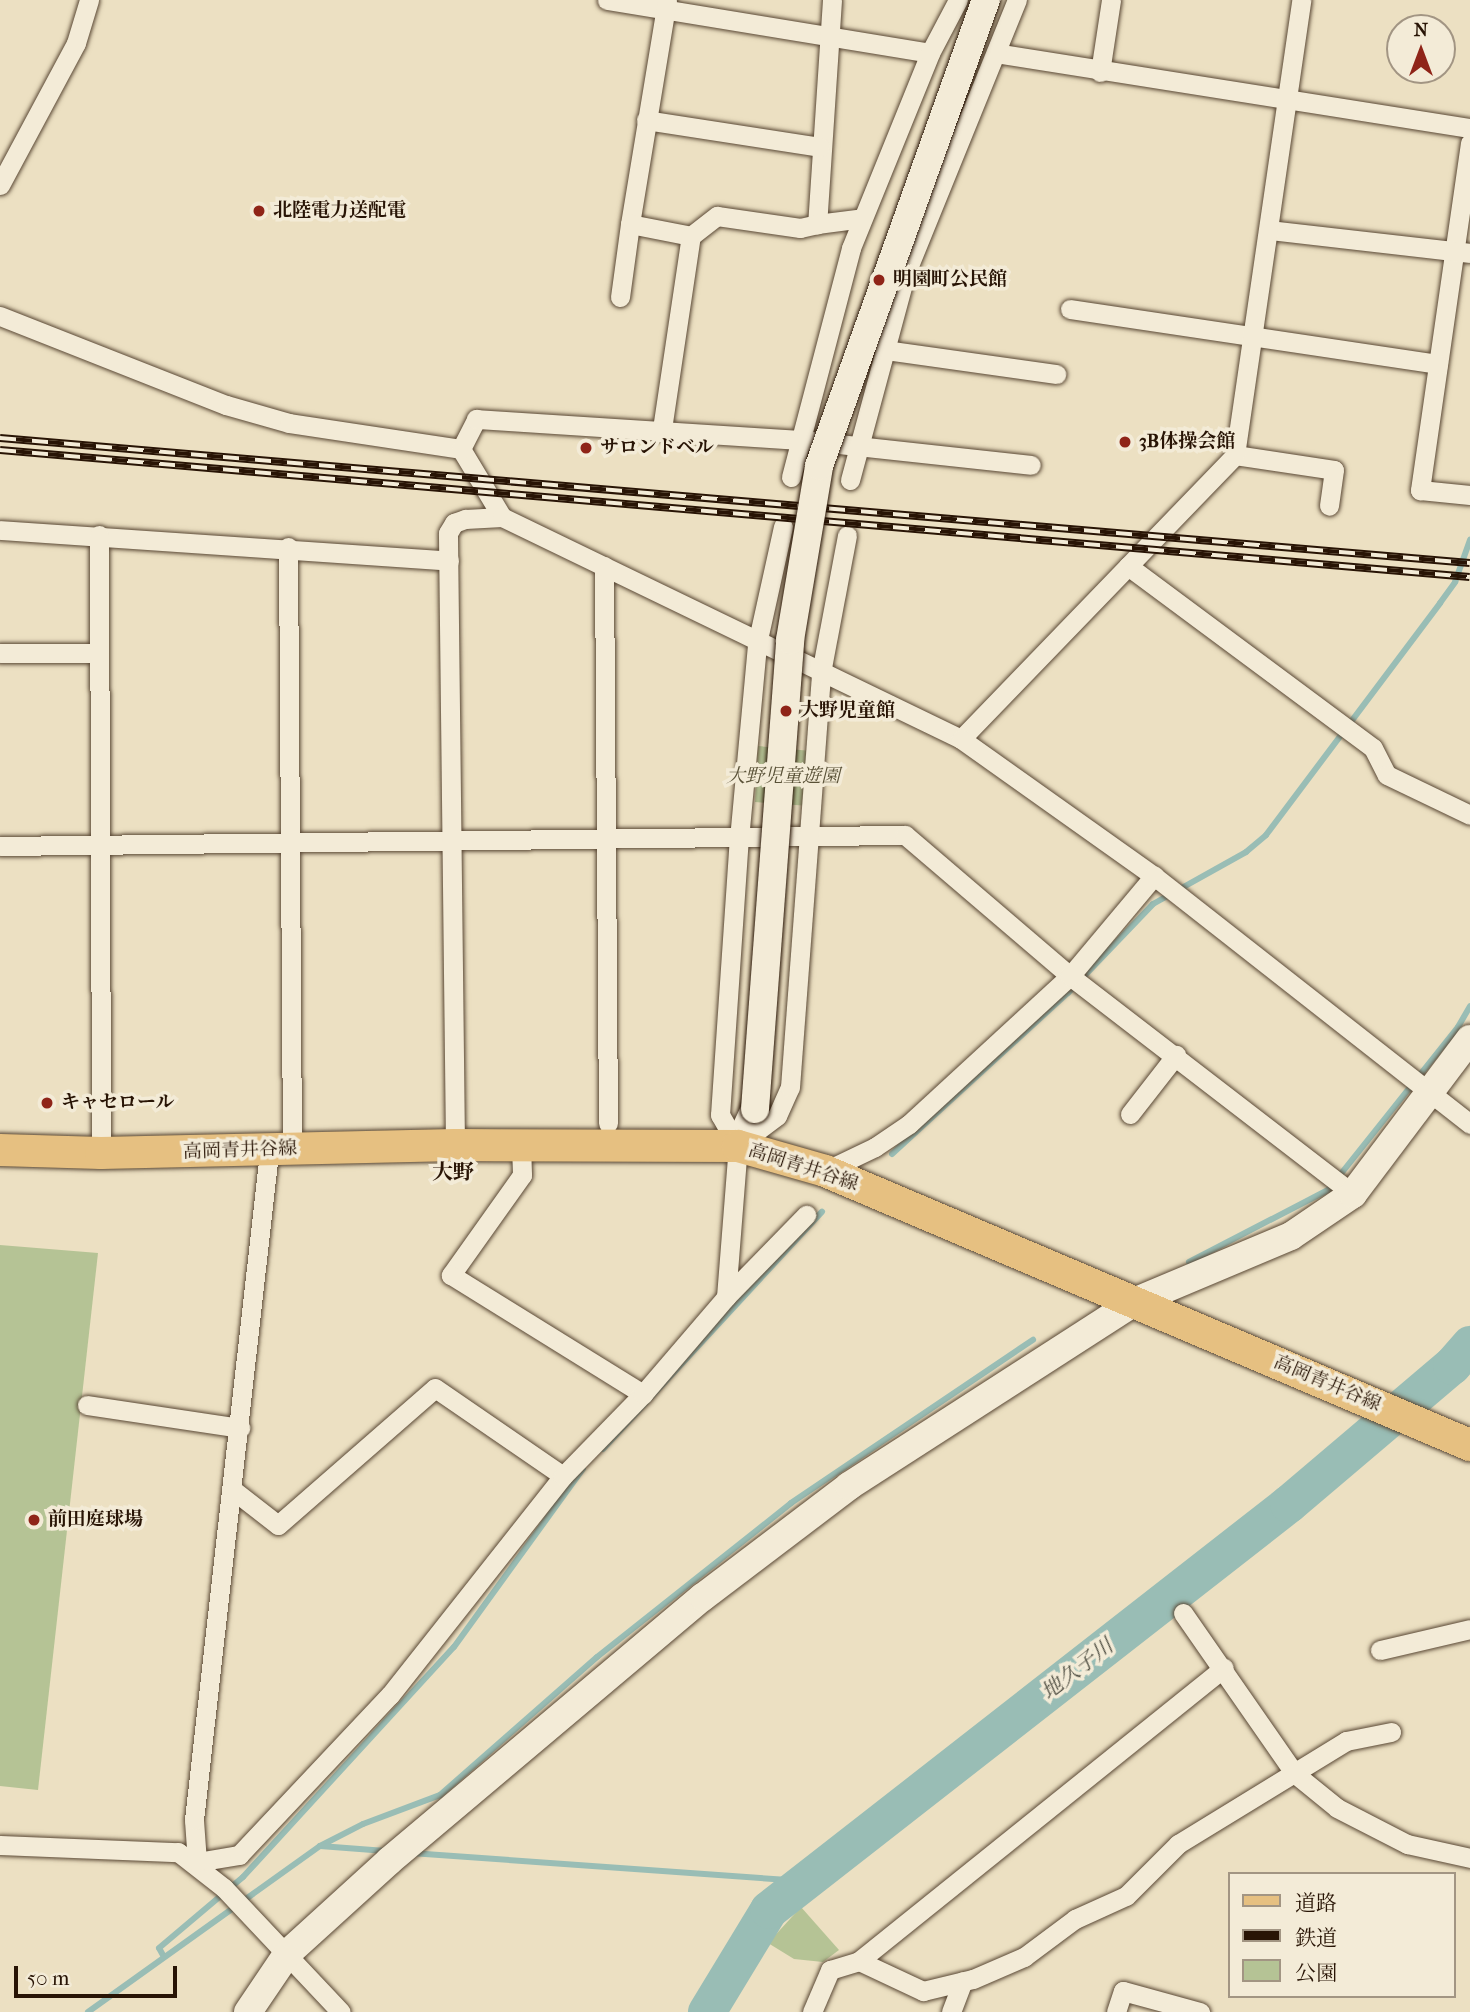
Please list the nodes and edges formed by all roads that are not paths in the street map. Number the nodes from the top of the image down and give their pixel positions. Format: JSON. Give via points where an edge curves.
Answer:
{"nodes":[{"id":1,"x":89,"y":0,"type":"edge"},
{"id":2,"x":607,"y":0,"type":"edge"},
{"id":3,"x":832,"y":0,"type":"edge"},
{"id":4,"x":958,"y":0,"type":"edge"},
{"id":5,"x":986,"y":0,"type":"edge"},
{"id":6,"x":1017,"y":0,"type":"edge"},
{"id":7,"x":1111,"y":0,"type":"edge"},
{"id":8,"x":1301,"y":0,"type":"edge"},
{"id":9,"x":667,"y":5,"type":"edge"},
{"id":10,"x":831,"y":34,"type":"junction"},
{"id":11,"x":929,"y":53,"type":"junction"},
{"id":12,"x":996,"y":53,"type":"junction"},
{"id":13,"x":1100,"y":72,"type":"junction"},
{"id":14,"x":1286,"y":102,"type":"junction"},
{"id":15,"x":646,"y":120,"type":"junction"},
{"id":16,"x":1470,"y":128,"type":"edge"},
{"id":17,"x":1470,"y":143,"type":"edge"},
{"id":18,"x":820,"y":147,"type":"junction"},
{"id":19,"x":0,"y":185,"type":"edge"},
{"id":20,"x":863,"y":218,"type":"junction"},
{"id":21,"x":630,"y":224,"type":"junction"},
{"id":22,"x":817,"y":224,"type":"junction"},
{"id":23,"x":1269,"y":230,"type":"junction"},
{"id":24,"x":691,"y":236,"type":"junction"},
{"id":25,"x":1463,"y":252,"type":"edge"},
{"id":26,"x":620,"y":297,"type":"dead end"},
{"id":27,"x":1070,"y":309,"type":"dead end"},
{"id":28,"x":2,"y":323,"type":"edge"},
{"id":29,"x":1252,"y":337,"type":"junction"},
{"id":30,"x":885,"y":350,"type":"junction"},
{"id":31,"x":1438,"y":364,"type":"junction"},
{"id":32,"x":1056,"y":374,"type":"dead end"},
{"id":33,"x":662,"y":429,"type":"junction"},
{"id":34,"x":802,"y":440,"type":"junction"},
{"id":35,"x":859,"y":447,"type":"junction"},
{"id":36,"x":461,"y":449,"type":"junction"},
{"id":37,"x":1234,"y":455,"type":"junction"},
{"id":38,"x":1031,"y":465,"type":"dead end"},
{"id":39,"x":791,"y":477,"type":"dead end"},
{"id":40,"x":850,"y":480,"type":"dead end"},
{"id":41,"x":1470,"y":495,"type":"edge"},
{"id":42,"x":1329,"y":506,"type":"dead end"},
{"id":43,"x":502,"y":517,"type":"junction"},
{"id":44,"x":783,"y":527,"type":"dead end"},
{"id":45,"x":0,"y":530,"type":"edge"},
{"id":46,"x":99,"y":535,"type":"junction"},
{"id":47,"x":847,"y":535,"type":"dead end"},
{"id":48,"x":288,"y":547,"type":"junction"},
{"id":49,"x":449,"y":561,"type":"junction"},
{"id":50,"x":604,"y":566,"type":"junction"},
{"id":51,"x":1128,"y":566,"type":"junction"},
{"id":52,"x":757,"y":644,"type":"junction"},
{"id":53,"x":0,"y":653,"type":"edge"},
{"id":54,"x":99,"y":653,"type":"junction"},
{"id":55,"x":821,"y":673,"type":"junction"},
{"id":56,"x":961,"y":739,"type":"junction"},
{"id":57,"x":1470,"y":815,"type":"edge"},
{"id":58,"x":805,"y":838,"type":"junction"},
{"id":59,"x":606,"y":839,"type":"junction"},
{"id":60,"x":739,"y":839,"type":"junction"},
{"id":61,"x":452,"y":840,"type":"junction"},
{"id":62,"x":291,"y":842,"type":"junction"},
{"id":63,"x":98,"y":845,"type":"junction"},
{"id":64,"x":0,"y":846,"type":"edge"},
{"id":65,"x":1154,"y":876,"type":"junction"},
{"id":66,"x":1070,"y":976,"type":"junction"},
{"id":67,"x":1470,"y":1039,"type":"edge"},
{"id":68,"x":1176,"y":1055,"type":"junction"},
{"id":69,"x":1419,"y":1085,"type":"junction"},
{"id":70,"x":1130,"y":1114,"type":"dead end"},
{"id":71,"x":608,"y":1123,"type":"dead end"},
{"id":72,"x":1470,"y":1124,"type":"edge"},
{"id":73,"x":455,"y":1145,"type":"junction"},
{"id":74,"x":521,"y":1145,"type":"junction"},
{"id":75,"x":738,"y":1146,"type":"junction"},
{"id":76,"x":0,"y":1150,"type":"edge"},
{"id":77,"x":281,"y":1151,"type":"junction"},
{"id":78,"x":101,"y":1153,"type":"junction"},
{"id":79,"x":825,"y":1171,"type":"junction"},
{"id":80,"x":1351,"y":1192,"type":"junction"},
{"id":81,"x":806,"y":1215,"type":"dead end"},
{"id":82,"x":726,"y":1297,"type":"junction"},
{"id":83,"x":1134,"y":1302,"type":"junction"},
{"id":84,"x":643,"y":1395,"type":"junction"},
{"id":85,"x":87,"y":1405,"type":"dead end"},
{"id":86,"x":240,"y":1428,"type":"junction"},
{"id":87,"x":1470,"y":1445,"type":"edge"},
{"id":88,"x":563,"y":1476,"type":"junction"},
{"id":89,"x":233,"y":1490,"type":"junction"},
{"id":90,"x":1183,"y":1613,"type":"dead end"},
{"id":91,"x":1470,"y":1629,"type":"edge"},
{"id":92,"x":1380,"y":1650,"type":"dead end"},
{"id":93,"x":1224,"y":1668,"type":"junction"},
{"id":94,"x":1391,"y":1732,"type":"dead end"},
{"id":95,"x":1294,"y":1773,"type":"junction"},
{"id":96,"x":0,"y":1845,"type":"edge"},
{"id":97,"x":1470,"y":1858,"type":"edge"},
{"id":98,"x":197,"y":1862,"type":"junction"},
{"id":99,"x":288,"y":1953,"type":"junction"},
{"id":100,"x":859,"y":1961,"type":"junction"},
{"id":101,"x":963,"y":1981,"type":"junction"},
{"id":102,"x":248,"y":2012,"type":"edge"},
{"id":103,"x":341,"y":2012,"type":"edge"},
{"id":104,"x":812,"y":2012,"type":"edge"},
{"id":105,"x":951,"y":2012,"type":"edge"},
{"id":106,"x":1116,"y":2012,"type":"edge"},
{"id":107,"x":1200,"y":2012,"type":"edge"}],
"edges":[{"from":1,"to":19,"type":"street","via":[[76,43]]},
{"from":2,"to":9,"type":"street"},
{"from":3,"to":10,"type":"street"},
{"from":4,"to":11,"type":"street"},
{"from":5,"to":75,"type":"street","bridge":true,"via":[[819,466],[790,640],[755,1109]]},
{"from":6,"to":12,"type":"street"},
{"from":7,"to":13,"type":"street"},
{"from":8,"to":14,"type":"street"},
{"from":9,"to":10,"type":"street"},
{"from":9,"to":15,"type":"street"},
{"from":10,"to":11,"type":"street"},
{"from":10,"to":18,"type":"street"},
{"from":11,"to":20,"type":"street"},
{"from":12,"to":13,"type":"street"},
{"from":12,"to":30,"type":"street","via":[[906,273]]},
{"from":13,"to":14,"type":"street"},
{"from":14,"to":16,"type":"street"},
{"from":14,"to":23,"type":"street"},
{"from":15,"to":18,"type":"street"},
{"from":15,"to":21,"type":"street"},
{"from":17,"to":25,"type":"street"},
{"from":18,"to":22,"type":"street"},
{"from":20,"to":22,"type":"street"},
{"from":20,"to":34,"type":"street"},
{"from":21,"to":24,"type":"street"},
{"from":21,"to":26,"type":"street"},
{"from":22,"to":24,"type":"street","via":[[800,228],[717,216]]},
{"from":23,"to":25,"type":"street"},
{"from":23,"to":29,"type":"street"},
{"from":24,"to":33,"type":"street"},
{"from":25,"to":31,"type":"street"},
{"from":27,"to":29,"type":"street"},
{"from":28,"to":36,"type":"street","via":[[289,424]]},
{"from":29,"to":31,"type":"street"},
{"from":29,"to":37,"type":"street"},
{"from":30,"to":32,"type":"street"},
{"from":30,"to":35,"type":"street"},
{"from":31,"to":41,"type":"street","via":[[1420,490]]},
{"from":33,"to":34,"type":"street"},
{"from":33,"to":36,"type":"street","via":[[476,419]]},
{"from":34,"to":35,"type":"street"},
{"from":34,"to":39,"type":"street"},
{"from":35,"to":38,"type":"street"},
{"from":35,"to":40,"type":"street"},
{"from":36,"to":43,"type":"street"},
{"from":37,"to":42,"type":"street","via":[[1334,470]]},
{"from":37,"to":51,"type":"street"},
{"from":43,"to":49,"type":"street","via":[[454,523],[448,533]]},
{"from":43,"to":50,"type":"street"},
{"from":44,"to":52,"type":"street"},
{"from":45,"to":46,"type":"street"},
{"from":46,"to":48,"type":"street"},
{"from":46,"to":54,"type":"street"},
{"from":47,"to":55,"type":"street"},
{"from":48,"to":49,"type":"street"},
{"from":48,"to":62,"type":"street"},
{"from":49,"to":61,"type":"street"},
{"from":50,"to":52,"type":"street"},
{"from":50,"to":59,"type":"street"},
{"from":51,"to":56,"type":"street"},
{"from":51,"to":57,"type":"street","via":[[1373,748],[1387,775]]},
{"from":52,"to":55,"type":"street"},
{"from":52,"to":60,"type":"street"},
{"from":53,"to":54,"type":"street"},
{"from":54,"to":63,"type":"street"},
{"from":55,"to":56,"type":"street"},
{"from":55,"to":58,"type":"street","via":[[818,745]]},
{"from":56,"to":65,"type":"street"},
{"from":58,"to":60,"type":"street"},
{"from":58,"to":66,"type":"street","via":[[905,835]]},
{"from":58,"to":75,"type":"street","via":[[790,1087],[777,1116]]},
{"from":59,"to":60,"type":"street"},
{"from":59,"to":61,"type":"street"},
{"from":59,"to":71,"type":"street"},
{"from":60,"to":75,"type":"street","via":[[720,1115]]},
{"from":61,"to":62,"type":"street"},
{"from":61,"to":73,"type":"street"},
{"from":62,"to":63,"type":"street"},
{"from":62,"to":77,"type":"street"},
{"from":63,"to":64,"type":"street"},
{"from":63,"to":78,"type":"street"},
{"from":65,"to":66,"type":"street"},
{"from":65,"to":69,"type":"street"},
{"from":66,"to":68,"type":"street"},
{"from":66,"to":79,"type":"street","via":[[909,1124]]},
{"from":67,"to":69,"type":"street"},
{"from":68,"to":70,"type":"street"},
{"from":68,"to":80,"type":"street"},
{"from":69,"to":72,"type":"street"},
{"from":69,"to":80,"type":"street"},
{"from":73,"to":74,"type":"main road","name":"高岡青井谷線"},
{"from":73,"to":77,"type":"main road","name":"高岡青井谷線"},
{"from":74,"to":75,"type":"main road","name":"高岡青井谷線"},
{"from":74,"to":84,"type":"street","via":[[518,1182],[451,1275]]},
{"from":75,"to":79,"type":"main road","name":"高岡青井谷線"},
{"from":75,"to":82,"type":"street"},
{"from":76,"to":78,"type":"main road","name":"高岡青井谷線"},
{"from":77,"to":78,"type":"main road","name":"高岡青井谷線"},
{"from":77,"to":86,"type":"street"},
{"from":79,"to":83,"type":"main road","name":"高岡青井谷線"},
{"from":80,"to":83,"type":"street","via":[[1291,1236]]},
{"from":81,"to":82,"type":"street"},
{"from":82,"to":84,"type":"street"},
{"from":83,"to":87,"type":"main road","name":"高岡青井谷線"},
{"from":83,"to":99,"type":"street","via":[[849,1486],[703,1597],[389,1861]]},
{"from":84,"to":88,"type":"street"},
{"from":85,"to":86,"type":"street"},
{"from":86,"to":89,"type":"street"},
{"from":88,"to":89,"type":"street","via":[[435,1388],[278,1525]]},
{"from":88,"to":98,"type":"street","via":[[412,1670],[239,1855]]},
{"from":89,"to":98,"type":"street","via":[[194,1820]]},
{"from":90,"to":93,"type":"street"},
{"from":91,"to":92,"type":"street"},
{"from":93,"to":95,"type":"street"},
{"from":93,"to":100,"type":"street"},
{"from":94,"to":95,"type":"street","via":[[1346,1741]]},
{"from":95,"to":97,"type":"street","via":[[1336,1808],[1407,1844]]},
{"from":95,"to":101,"type":"street","via":[[1178,1843],[1126,1896],[1076,1919],[1024,1957]]},
{"from":96,"to":98,"type":"street","via":[[178,1852]]},
{"from":98,"to":99,"type":"street"},
{"from":99,"to":102,"type":"street"},
{"from":99,"to":103,"type":"street"},
{"from":100,"to":101,"type":"street","via":[[923,1991]]},
{"from":100,"to":104,"type":"street","via":[[830,1970]]},
{"from":101,"to":105,"type":"street"},
{"from":106,"to":107,"type":"street","via":[[1123,1991]]}]}
